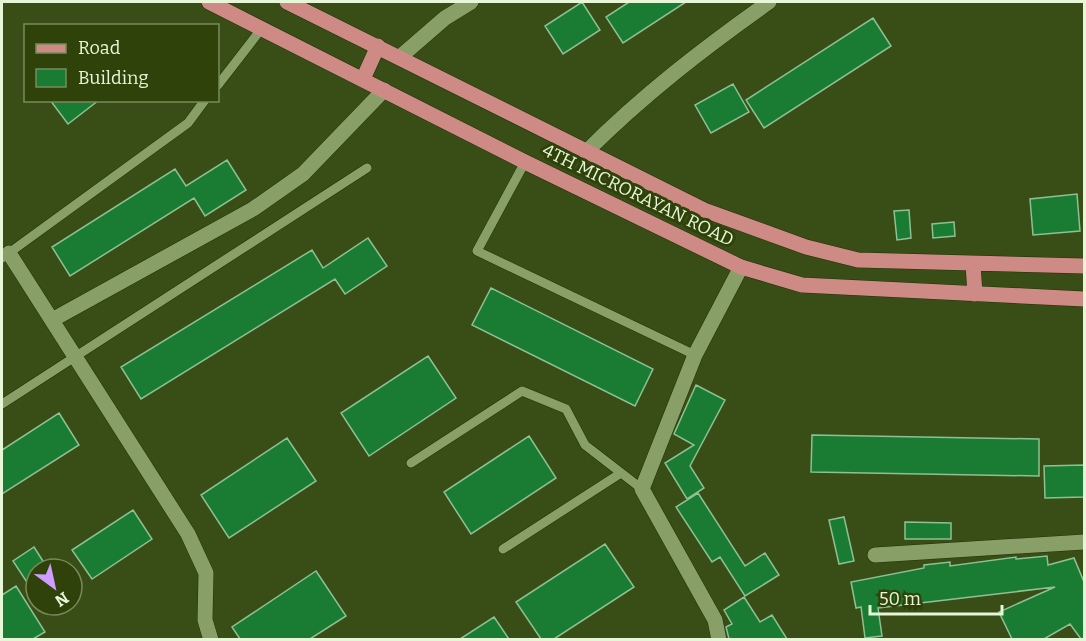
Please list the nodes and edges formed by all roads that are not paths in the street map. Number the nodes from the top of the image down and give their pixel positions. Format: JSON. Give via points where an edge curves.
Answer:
{"nodes":[{"id":1,"x":209,"y":2,"type":"edge"},
{"id":2,"x":287,"y":2,"type":"edge"},
{"id":3,"x":471,"y":2,"type":"edge"},
{"id":4,"x":769,"y":2,"type":"edge"},
{"id":5,"x":262,"y":28,"type":"junction"},
{"id":6,"x":378,"y":46,"type":"junction"},
{"id":7,"x":400,"y":57,"type":"junction"},
{"id":8,"x":363,"y":79,"type":"junction"},
{"id":9,"x":219,"y":84,"type":"edge"},
{"id":10,"x":384,"y":90,"type":"junction"},
{"id":11,"x":204,"y":102,"type":"edge"},
{"id":12,"x":586,"y":152,"type":"junction"},
{"id":13,"x":525,"y":162,"type":"junction"},
{"id":14,"x":367,"y":168,"type":"dead end"},
{"id":15,"x":5,"y":256,"type":"edge"},
{"id":16,"x":973,"y":264,"type":"junction"},
{"id":17,"x":1084,"y":266,"type":"edge"},
{"id":18,"x":741,"y":267,"type":"junction"},
{"id":19,"x":975,"y":294,"type":"junction"},
{"id":20,"x":1084,"y":299,"type":"edge"},
{"id":21,"x":52,"y":320,"type":"junction"},
{"id":22,"x":695,"y":355,"type":"junction"},
{"id":23,"x":75,"y":356,"type":"junction"},
{"id":24,"x":2,"y":404,"type":"edge"},
{"id":25,"x":411,"y":463,"type":"dead end"},
{"id":26,"x":621,"y":473,"type":"junction"},
{"id":27,"x":642,"y":489,"type":"junction"},
{"id":28,"x":1084,"y":542,"type":"edge"},
{"id":29,"x":503,"y":549,"type":"dead end"},
{"id":30,"x":875,"y":555,"type":"dead end"},
{"id":31,"x":211,"y":639,"type":"edge"},
{"id":32,"x":719,"y":639,"type":"edge"}],
"edges":[{"from":1,"to":5,"type":"main road","name":"4TH MICRORAYAN ROAD"},
{"from":2,"to":6,"type":"main road","name":"4TH MICRORAYAN ROAD"},
{"from":3,"to":7,"type":"street","via":[[445,18]]},
{"from":4,"to":12,"type":"street","via":[[678,69]]},
{"from":5,"to":8,"type":"main road","name":"4TH MICRORAYAN ROAD"},
{"from":5,"to":9,"type":"lane"},
{"from":6,"to":7,"type":"main road","name":"4TH MICRORAYAN ROAD"},
{"from":6,"to":8,"type":"main road"},
{"from":7,"to":12,"type":"main road","name":"4TH MICRORAYAN ROAD"},
{"from":8,"to":10,"type":"main road","name":"4TH MICRORAYAN ROAD"},
{"from":10,"to":13,"type":"main road","name":"4TH MICRORAYAN ROAD"},
{"from":10,"to":21,"type":"street","via":[[303,174],[279,192]]},
{"from":11,"to":15,"type":"lane","via":[[188,123]]},
{"from":12,"to":16,"type":"main road","name":"4TH MICRORAYAN ROAD","via":[[704,210],[806,247],[858,260]]},
{"from":13,"to":18,"type":"main road","name":"4TH MICRORAYAN ROAD"},
{"from":13,"to":22,"type":"lane","via":[[477,251]]},
{"from":14,"to":23,"type":"lane"},
{"from":15,"to":21,"type":"street"},
{"from":16,"to":17,"type":"main road","name":"4TH MICRORAYAN ROAD"},
{"from":16,"to":19,"type":"main road"},
{"from":18,"to":19,"type":"main road","name":"4TH MICRORAYAN ROAD","via":[[802,285]]},
{"from":18,"to":22,"type":"street"},
{"from":19,"to":20,"type":"main road","name":"4TH MICRORAYAN ROAD"},
{"from":21,"to":23,"type":"street"},
{"from":22,"to":27,"type":"street"},
{"from":23,"to":24,"type":"lane"},
{"from":23,"to":31,"type":"street","via":[[188,534],[206,573],[205,620]]},
{"from":25,"to":26,"type":"lane","via":[[522,391],[566,409],[585,445]]},
{"from":26,"to":27,"type":"lane"},
{"from":26,"to":29,"type":"lane"},
{"from":27,"to":32,"type":"street","via":[[715,620]]},
{"from":28,"to":30,"type":"street"}]}
